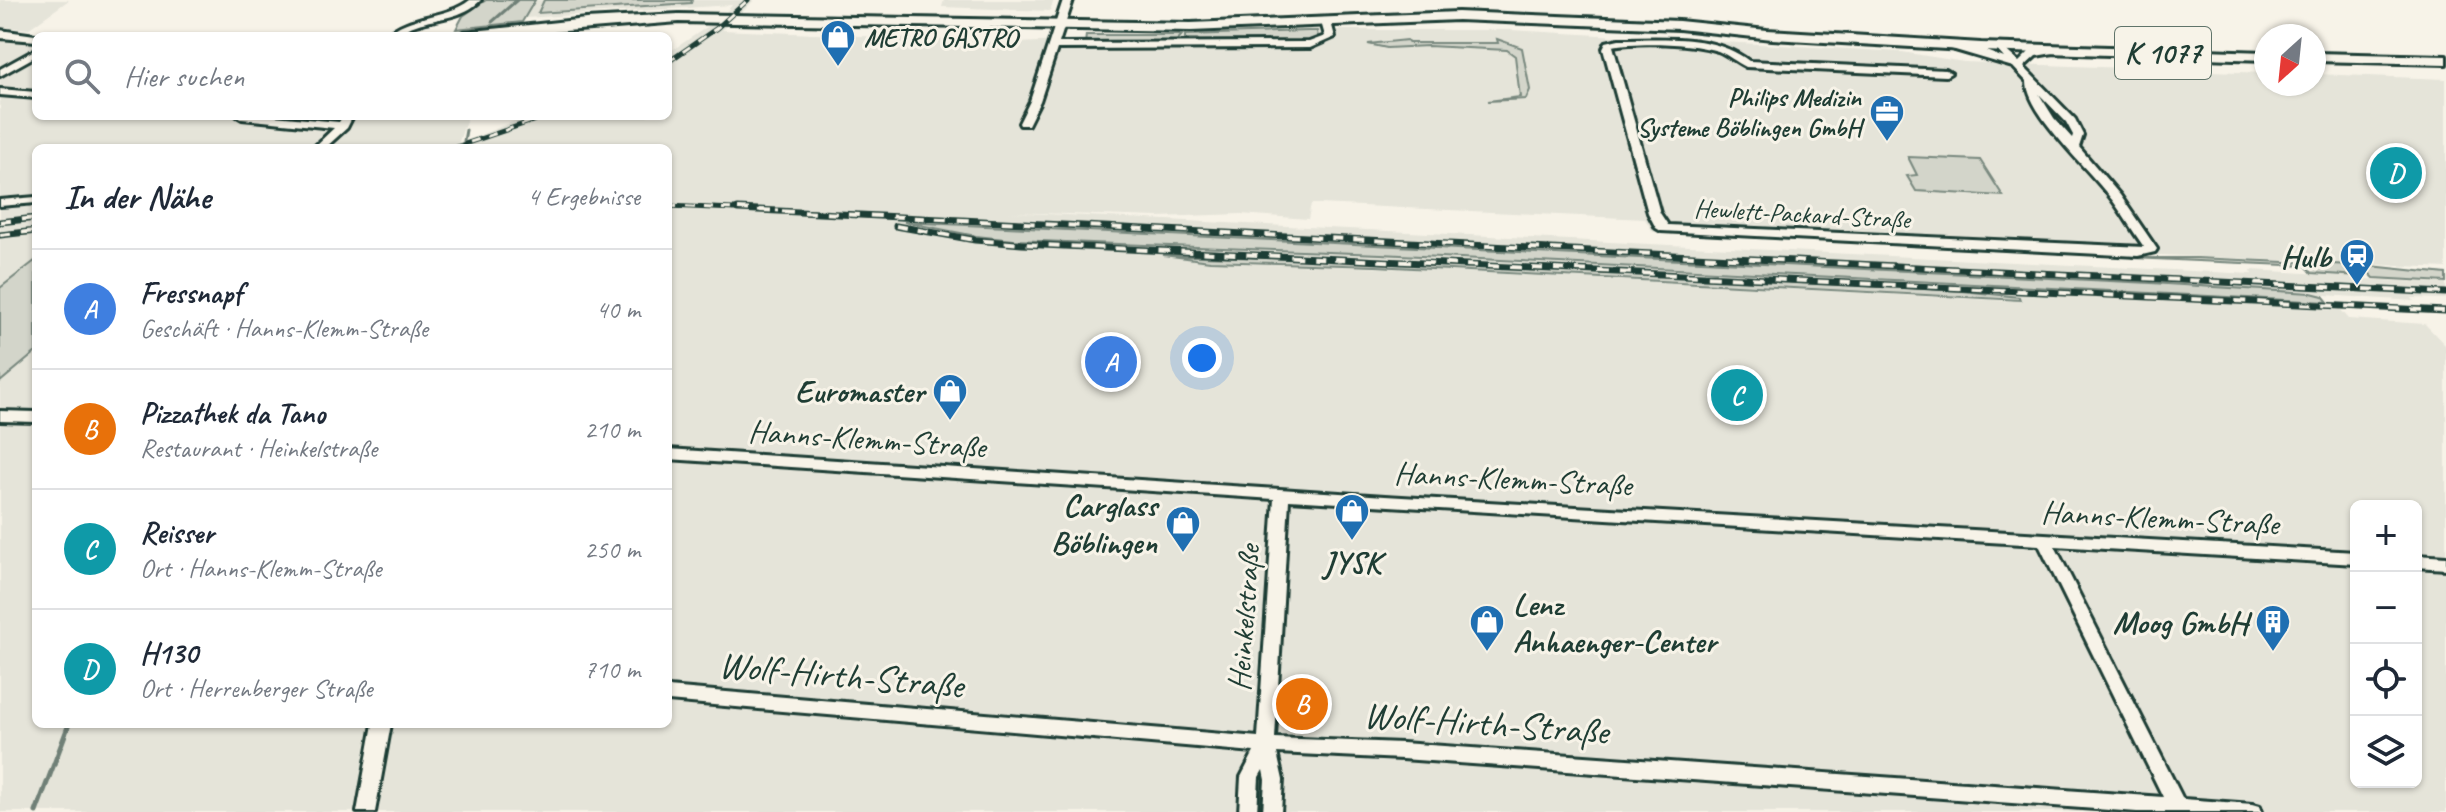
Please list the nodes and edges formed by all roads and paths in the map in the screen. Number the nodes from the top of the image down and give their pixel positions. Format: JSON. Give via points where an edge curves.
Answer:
{"nodes":[{"id":1,"x":476,"y":0,"type":"edge"},
{"id":2,"x":1068,"y":0,"type":"edge"},
{"id":3,"x":1326,"y":22,"type":"junction"},
{"id":4,"x":1059,"y":27,"type":"junction"},
{"id":5,"x":396,"y":32,"type":"edge"},
{"id":6,"x":502,"y":32,"type":"edge"},
{"id":7,"x":0,"y":34,"type":"edge"},
{"id":8,"x":32,"y":37,"type":"edge"},
{"id":9,"x":1936,"y":45,"type":"junction"},
{"id":10,"x":1053,"y":46,"type":"junction"},
{"id":11,"x":2000,"y":48,"type":"junction"},
{"id":12,"x":2060,"y":49,"type":"junction"},
{"id":13,"x":32,"y":54,"type":"edge"},
{"id":14,"x":2254,"y":56,"type":"edge"},
{"id":15,"x":2326,"y":57,"type":"edge"},
{"id":16,"x":2446,"y":60,"type":"edge"},
{"id":17,"x":2018,"y":68,"type":"junction"},
{"id":18,"x":0,"y":73,"type":"edge"},
{"id":19,"x":1946,"y":73,"type":"dead end"},
{"id":20,"x":2032,"y":83,"type":"junction"},
{"id":21,"x":0,"y":92,"type":"edge"},
{"id":22,"x":32,"y":95,"type":"edge"},
{"id":23,"x":324,"y":120,"type":"edge"},
{"id":24,"x":345,"y":121,"type":"edge"},
{"id":25,"x":1024,"y":123,"type":"dead end"},
{"id":26,"x":2073,"y":140,"type":"junction"},
{"id":27,"x":323,"y":144,"type":"edge"},
{"id":28,"x":32,"y":200,"type":"edge"},
{"id":29,"x":0,"y":203,"type":"edge"},
{"id":30,"x":0,"y":416,"type":"edge"},
{"id":31,"x":32,"y":417,"type":"edge"},
{"id":32,"x":672,"y":454,"type":"edge"},
{"id":33,"x":1282,"y":494,"type":"junction"},
{"id":34,"x":2044,"y":540,"type":"junction"},
{"id":35,"x":2350,"y":558,"type":"edge"},
{"id":36,"x":2422,"y":561,"type":"edge"},
{"id":37,"x":2446,"y":563,"type":"edge"},
{"id":38,"x":672,"y":694,"type":"edge"},
{"id":39,"x":381,"y":728,"type":"edge"},
{"id":40,"x":1266,"y":745,"type":"junction"},
{"id":41,"x":2177,"y":806,"type":"junction"},
{"id":42,"x":366,"y":812,"type":"edge"},
{"id":43,"x":1248,"y":812,"type":"edge"},
{"id":44,"x":1272,"y":812,"type":"edge"},
{"id":45,"x":2253,"y":812,"type":"edge"}],
"edges":[{"from":1,"to":5,"type":"street","via":[[457,13]]},
{"from":2,"to":4,"type":"street"},
{"from":3,"to":4,"type":"main road","number":"K 1077"},
{"from":3,"to":9,"type":"main road","number":"K 1077","via":[[1498,16]]},
{"from":3,"to":10,"type":"street","via":[[1330,37],[1310,45]]},
{"from":4,"to":6,"type":"main road","number":"K 1077","via":[[679,18]]},
{"from":4,"to":10,"type":"street"},
{"from":7,"to":8,"type":"main road"},
{"from":9,"to":11,"type":"main road","number":"K 1077"},
{"from":9,"to":17,"type":"street","via":[[1982,53]]},
{"from":10,"to":25,"type":"street"},
{"from":11,"to":12,"type":"main road","number":"K 1077"},
{"from":11,"to":17,"type":"street","name":"Hewlett-Packard-Straße"},
{"from":12,"to":14,"type":"main road","number":"K 1077"},
{"from":12,"to":17,"type":"street","via":[[2033,54]]},
{"from":13,"to":18,"type":"street"},
{"from":15,"to":16,"type":"main road"},
{"from":17,"to":20,"type":"street","name":"Hewlett-Packard-Straße"},
{"from":19,"to":26,"type":"street","name":"Hewlett-Packard-Straße","via":[[1746,64],[1722,49],[1685,45],[1619,42],[1608,48],[1654,213],[1660,225],[1673,229],[2151,249]]},
{"from":20,"to":26,"type":"street","name":"Hewlett-Packard-Straße","via":[[2050,120]]},
{"from":20,"to":26,"type":"street","name":"Hewlett-Packard-Straße","via":[[2071,121],[2078,135]]},
{"from":21,"to":22,"type":"street"},
{"from":23,"to":24,"type":"street"},
{"from":24,"to":27,"type":"street"},
{"from":28,"to":29,"type":"street"},
{"from":30,"to":31,"type":"street"},
{"from":32,"to":33,"type":"street","name":"Hanns-Klemm-Straße"},
{"from":33,"to":34,"type":"street","name":"Hanns-Klemm-Straße"},
{"from":33,"to":40,"type":"street","name":"Heinkelstraße"},
{"from":34,"to":35,"type":"street","name":"Hanns-Klemm-Straße"},
{"from":34,"to":41,"type":"street"},
{"from":36,"to":37,"type":"street"},
{"from":38,"to":40,"type":"street","name":"Wolf-Hirth-Straße"},
{"from":39,"to":42,"type":"street"},
{"from":40,"to":41,"type":"street","name":"Wolf-Hirth-Straße"},
{"from":40,"to":43,"type":"street","name":"Heinkelstraße","via":[[1250,777]]},
{"from":40,"to":44,"type":"street","name":"Heinkelstraße","via":[[1274,780]]},
{"from":41,"to":45,"type":"street","name":"Wolf-Hirth-Straße"}]}
